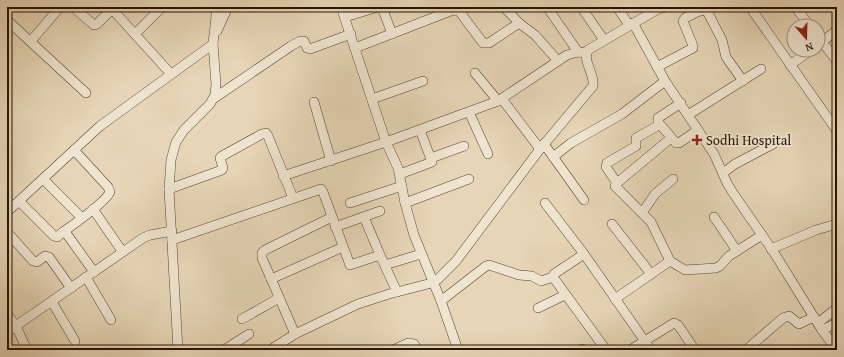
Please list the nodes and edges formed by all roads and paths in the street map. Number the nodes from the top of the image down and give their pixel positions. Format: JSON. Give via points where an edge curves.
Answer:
{"nodes":[{"id":1,"x":9,"y":7,"type":"edge"},
{"id":2,"x":60,"y":7,"type":"edge"},
{"id":3,"x":73,"y":7,"type":"edge"},
{"id":4,"x":162,"y":7,"type":"edge"},
{"id":5,"x":217,"y":7,"type":"edge"},
{"id":6,"x":228,"y":7,"type":"edge"},
{"id":7,"x":340,"y":7,"type":"edge"},
{"id":8,"x":378,"y":7,"type":"edge"},
{"id":9,"x":382,"y":7,"type":"edge"},
{"id":10,"x":504,"y":7,"type":"edge"},
{"id":11,"x":547,"y":7,"type":"edge"},
{"id":12,"x":581,"y":7,"type":"edge"},
{"id":13,"x":617,"y":7,"type":"edge"},
{"id":14,"x":795,"y":7,"type":"edge"},
{"id":15,"x":113,"y":8,"type":"edge"},
{"id":16,"x":660,"y":8,"type":"edge"},
{"id":17,"x":751,"y":8,"type":"edge"},
{"id":18,"x":696,"y":9,"type":"edge"},
{"id":19,"x":7,"y":10,"type":"edge"},
{"id":20,"x":345,"y":17,"type":"junction"},
{"id":21,"x":804,"y":18,"type":"edge"},
{"id":22,"x":7,"y":20,"type":"edge"},
{"id":23,"x":520,"y":23,"type":"junction"},
{"id":24,"x":631,"y":24,"type":"junction"},
{"id":25,"x":837,"y":30,"type":"edge"},
{"id":26,"x":135,"y":34,"type":"junction"},
{"id":27,"x":351,"y":34,"type":"junction"},
{"id":28,"x":392,"y":34,"type":"junction"},
{"id":29,"x":826,"y":37,"type":"edge"},
{"id":30,"x":604,"y":40,"type":"junction"},
{"id":31,"x":31,"y":41,"type":"junction"},
{"id":32,"x":213,"y":42,"type":"junction"},
{"id":33,"x":355,"y":48,"type":"junction"},
{"id":34,"x":826,"y":49,"type":"edge"},
{"id":35,"x":582,"y":52,"type":"junction"},
{"id":36,"x":799,"y":58,"type":"edge"},
{"id":37,"x":558,"y":60,"type":"junction"},
{"id":38,"x":837,"y":61,"type":"edge"},
{"id":39,"x":790,"y":64,"type":"junction"},
{"id":40,"x":657,"y":67,"type":"junction"},
{"id":41,"x":761,"y":69,"type":"dead end"},
{"id":42,"x":475,"y":73,"type":"dead end"},
{"id":43,"x":171,"y":74,"type":"junction"},
{"id":44,"x":423,"y":81,"type":"dead end"},
{"id":45,"x":665,"y":81,"type":"junction"},
{"id":46,"x":743,"y":81,"type":"junction"},
{"id":47,"x":86,"y":93,"type":"dead end"},
{"id":48,"x":213,"y":99,"type":"junction"},
{"id":49,"x":372,"y":99,"type":"junction"},
{"id":50,"x":500,"y":100,"type":"junction"},
{"id":51,"x":314,"y":102,"type":"dead end"},
{"id":52,"x":681,"y":104,"type":"junction"},
{"id":53,"x":469,"y":112,"type":"junction"},
{"id":54,"x":688,"y":115,"type":"junction"},
{"id":55,"x":659,"y":125,"type":"junction"},
{"id":56,"x":835,"y":125,"type":"edge"},
{"id":57,"x":420,"y":130,"type":"junction"},
{"id":58,"x":698,"y":130,"type":"junction"},
{"id":59,"x":671,"y":138,"type":"junction"},
{"id":60,"x":386,"y":142,"type":"junction"},
{"id":61,"x":773,"y":144,"type":"dead end"},
{"id":62,"x":464,"y":146,"type":"dead end"},
{"id":63,"x":542,"y":146,"type":"junction"},
{"id":64,"x":74,"y":150,"type":"junction"},
{"id":65,"x":488,"y":154,"type":"dead end"},
{"id":66,"x":553,"y":157,"type":"junction"},
{"id":67,"x":431,"y":158,"type":"junction"},
{"id":68,"x":331,"y":160,"type":"junction"},
{"id":69,"x":723,"y":173,"type":"junction"},
{"id":70,"x":400,"y":174,"type":"junction"},
{"id":71,"x":283,"y":176,"type":"junction"},
{"id":72,"x":43,"y":179,"type":"junction"},
{"id":73,"x":469,"y":179,"type":"dead end"},
{"id":74,"x":674,"y":179,"type":"dead end"},
{"id":75,"x":617,"y":183,"type":"junction"},
{"id":76,"x":402,"y":186,"type":"junction"},
{"id":77,"x":169,"y":189,"type":"junction"},
{"id":78,"x":293,"y":198,"type":"junction"},
{"id":79,"x":584,"y":200,"type":"dead end"},
{"id":80,"x":19,"y":201,"type":"junction"},
{"id":81,"x":350,"y":203,"type":"dead end"},
{"id":82,"x":405,"y":203,"type":"junction"},
{"id":83,"x":544,"y":203,"type":"dead end"},
{"id":84,"x":93,"y":209,"type":"junction"},
{"id":85,"x":380,"y":211,"type":"dead end"},
{"id":86,"x":7,"y":212,"type":"edge"},
{"id":87,"x":642,"y":213,"type":"junction"},
{"id":88,"x":364,"y":216,"type":"junction"},
{"id":89,"x":81,"y":217,"type":"junction"},
{"id":90,"x":714,"y":217,"type":"dead end"},
{"id":91,"x":332,"y":218,"type":"junction"},
{"id":92,"x":612,"y":224,"type":"dead end"},
{"id":93,"x":837,"y":224,"type":"edge"},
{"id":94,"x":335,"y":227,"type":"junction"},
{"id":95,"x":7,"y":232,"type":"edge"},
{"id":96,"x":63,"y":232,"type":"junction"},
{"id":97,"x":172,"y":235,"type":"junction"},
{"id":98,"x":762,"y":235,"type":"junction"},
{"id":99,"x":343,"y":247,"type":"junction"},
{"id":100,"x":771,"y":249,"type":"junction"},
{"id":101,"x":122,"y":251,"type":"junction"},
{"id":102,"x":737,"y":251,"type":"junction"},
{"id":103,"x":421,"y":254,"type":"junction"},
{"id":104,"x":584,"y":254,"type":"junction"},
{"id":105,"x":380,"y":255,"type":"junction"},
{"id":106,"x":670,"y":261,"type":"junction"},
{"id":107,"x":385,"y":265,"type":"junction"},
{"id":108,"x":651,"y":274,"type":"junction"},
{"id":109,"x":90,"y":275,"type":"junction"},
{"id":110,"x":553,"y":277,"type":"junction"},
{"id":111,"x":271,"y":279,"type":"junction"},
{"id":112,"x":433,"y":282,"type":"junction"},
{"id":113,"x":71,"y":288,"type":"junction"},
{"id":114,"x":397,"y":292,"type":"junction"},
{"id":115,"x":565,"y":295,"type":"junction"},
{"id":116,"x":279,"y":298,"type":"junction"},
{"id":117,"x":615,"y":300,"type":"junction"},
{"id":118,"x":441,"y":301,"type":"junction"},
{"id":119,"x":52,"y":302,"type":"junction"},
{"id":120,"x":538,"y":308,"type":"dead end"},
{"id":121,"x":837,"y":308,"type":"edge"},
{"id":122,"x":7,"y":314,"type":"edge"},
{"id":123,"x":242,"y":319,"type":"dead end"},
{"id":124,"x":111,"y":320,"type":"dead end"},
{"id":125,"x":837,"y":323,"type":"edge"},
{"id":126,"x":818,"y":324,"type":"junction"},
{"id":127,"x":16,"y":326,"type":"junction"},
{"id":128,"x":7,"y":332,"type":"edge"},
{"id":129,"x":249,"y":334,"type":"dead end"},
{"id":130,"x":295,"y":334,"type":"junction"},
{"id":131,"x":76,"y":341,"type":"dead end"},
{"id":132,"x":644,"y":341,"type":"junction"},
{"id":133,"x":27,"y":350,"type":"edge"},
{"id":134,"x":178,"y":350,"type":"edge"},
{"id":135,"x":224,"y":350,"type":"edge"},
{"id":136,"x":270,"y":350,"type":"edge"},
{"id":137,"x":393,"y":350,"type":"edge"},
{"id":138,"x":418,"y":350,"type":"edge"},
{"id":139,"x":458,"y":350,"type":"edge"},
{"id":140,"x":579,"y":350,"type":"edge"},
{"id":141,"x":586,"y":350,"type":"edge"},
{"id":142,"x":606,"y":350,"type":"edge"},
{"id":143,"x":630,"y":350,"type":"edge"},
{"id":144,"x":651,"y":350,"type":"edge"},
{"id":145,"x":695,"y":350,"type":"edge"},
{"id":146,"x":746,"y":350,"type":"edge"},
{"id":147,"x":837,"y":350,"type":"edge"}],
"edges":[{"from":1,"to":19,"type":"street"},
{"from":2,"to":31,"type":"street"},
{"from":3,"to":15,"type":"street","via":[[94,25]]},
{"from":4,"to":26,"type":"street"},
{"from":5,"to":32,"type":"street"},
{"from":6,"to":32,"type":"street"},
{"from":7,"to":20,"type":"street"},
{"from":8,"to":20,"type":"street"},
{"from":9,"to":28,"type":"street"},
{"from":10,"to":23,"type":"street"},
{"from":11,"to":35,"type":"street"},
{"from":12,"to":30,"type":"street"},
{"from":13,"to":24,"type":"street"},
{"from":14,"to":21,"type":"street"},
{"from":15,"to":26,"type":"street"},
{"from":16,"to":24,"type":"street"},
{"from":17,"to":39,"type":"street"},
{"from":18,"to":40,"type":"street","via":[[683,21],[693,48]]},
{"from":18,"to":46,"type":"street","via":[[707,11],[722,40],[726,57]]},
{"from":20,"to":27,"type":"street"},
{"from":22,"to":31,"type":"street"},
{"from":23,"to":28,"type":"street","via":[[485,44],[459,11],[453,10]]},
{"from":23,"to":37,"type":"street","via":[[535,34]]},
{"from":24,"to":30,"type":"street"},
{"from":24,"to":40,"type":"street"},
{"from":25,"to":29,"type":"street"},
{"from":26,"to":43,"type":"street"},
{"from":27,"to":33,"type":"street"},
{"from":27,"to":48,"type":"street","via":[[310,49],[304,41],[300,41]]},
{"from":28,"to":33,"type":"street"},
{"from":30,"to":35,"type":"street"},
{"from":31,"to":47,"type":"street"},
{"from":32,"to":43,"type":"street"},
{"from":32,"to":48,"type":"street","via":[[216,84]]},
{"from":33,"to":49,"type":"street"},
{"from":34,"to":38,"type":"street"},
{"from":35,"to":37,"type":"street"},
{"from":35,"to":63,"type":"street","via":[[587,60],[593,86]]},
{"from":36,"to":39,"type":"street"},
{"from":37,"to":50,"type":"street"},
{"from":39,"to":56,"type":"street"},
{"from":40,"to":45,"type":"street"},
{"from":41,"to":46,"type":"street"},
{"from":42,"to":50,"type":"street"},
{"from":43,"to":64,"type":"street","via":[[100,126]]},
{"from":44,"to":49,"type":"street"},
{"from":45,"to":52,"type":"street"},
{"from":45,"to":66,"type":"street","via":[[622,114],[571,143]]},
{"from":46,"to":54,"type":"street"},
{"from":48,"to":77,"type":"street","via":[[176,142],[171,160]]},
{"from":49,"to":60,"type":"street"},
{"from":50,"to":53,"type":"street"},
{"from":50,"to":63,"type":"street"},
{"from":51,"to":68,"type":"street"},
{"from":52,"to":54,"type":"street"},
{"from":52,"to":55,"type":"street","via":[[658,118]]},
{"from":53,"to":57,"type":"street"},
{"from":53,"to":65,"type":"street"},
{"from":54,"to":58,"type":"street"},
{"from":55,"to":59,"type":"street"},
{"from":55,"to":75,"type":"street","via":[[636,138],[636,146],[607,163],[606,167]]},
{"from":57,"to":60,"type":"street"},
{"from":57,"to":67,"type":"street"},
{"from":58,"to":59,"type":"street","via":[[678,143]]},
{"from":58,"to":69,"type":"street"},
{"from":59,"to":75,"type":"street"},
{"from":60,"to":68,"type":"street"},
{"from":60,"to":70,"type":"street"},
{"from":61,"to":69,"type":"street"},
{"from":62,"to":67,"type":"street"},
{"from":63,"to":66,"type":"street"},
{"from":63,"to":112,"type":"street","via":[[456,261]]},
{"from":64,"to":72,"type":"street"},
{"from":64,"to":84,"type":"street","via":[[109,189],[109,194]]},
{"from":66,"to":79,"type":"street"},
{"from":67,"to":70,"type":"street","via":[[431,164]]},
{"from":68,"to":71,"type":"street"},
{"from":69,"to":98,"type":"street","via":[[733,193]]},
{"from":70,"to":76,"type":"street"},
{"from":71,"to":77,"type":"street","via":[[266,133],[222,156],[222,170]]},
{"from":71,"to":78,"type":"street"},
{"from":72,"to":80,"type":"street"},
{"from":72,"to":89,"type":"street"},
{"from":73,"to":82,"type":"street"},
{"from":74,"to":87,"type":"street","via":[[655,194]]},
{"from":75,"to":87,"type":"street","via":[[616,188]]},
{"from":76,"to":81,"type":"street"},
{"from":76,"to":82,"type":"street"},
{"from":77,"to":97,"type":"street"},
{"from":78,"to":91,"type":"street","via":[[322,190]]},
{"from":78,"to":97,"type":"street"},
{"from":80,"to":86,"type":"street"},
{"from":80,"to":96,"type":"street","via":[[54,236]]},
{"from":82,"to":103,"type":"street"},
{"from":83,"to":104,"type":"street"},
{"from":84,"to":89,"type":"street"},
{"from":84,"to":101,"type":"street"},
{"from":85,"to":88,"type":"street"},
{"from":87,"to":106,"type":"street","via":[[652,222]]},
{"from":88,"to":94,"type":"street"},
{"from":88,"to":105,"type":"street"},
{"from":89,"to":96,"type":"street"},
{"from":90,"to":102,"type":"street"},
{"from":91,"to":94,"type":"street"},
{"from":91,"to":111,"type":"street","via":[[262,251],[262,258]]},
{"from":92,"to":108,"type":"street"},
{"from":93,"to":100,"type":"street"},
{"from":94,"to":99,"type":"street"},
{"from":95,"to":113,"type":"street","via":[[33,261],[49,257]]},
{"from":96,"to":109,"type":"street","via":[[66,233]]},
{"from":97,"to":101,"type":"street","via":[[150,235]]},
{"from":97,"to":134,"type":"street"},
{"from":98,"to":100,"type":"street"},
{"from":98,"to":102,"type":"street"},
{"from":99,"to":105,"type":"street","via":[[350,265]]},
{"from":99,"to":111,"type":"street"},
{"from":100,"to":126,"type":"street"},
{"from":101,"to":109,"type":"street"},
{"from":102,"to":106,"type":"street","via":[[720,266],[713,268],[685,270]]},
{"from":103,"to":107,"type":"street"},
{"from":103,"to":112,"type":"street"},
{"from":104,"to":110,"type":"street"},
{"from":104,"to":117,"type":"street"},
{"from":105,"to":107,"type":"street"},
{"from":106,"to":108,"type":"street"},
{"from":107,"to":114,"type":"street"},
{"from":108,"to":117,"type":"street"},
{"from":109,"to":113,"type":"street"},
{"from":109,"to":124,"type":"street"},
{"from":110,"to":115,"type":"street"},
{"from":110,"to":118,"type":"street","via":[[541,281],[532,276],[487,266]]},
{"from":111,"to":116,"type":"street"},
{"from":112,"to":114,"type":"street"},
{"from":112,"to":118,"type":"street"},
{"from":113,"to":119,"type":"street"},
{"from":114,"to":130,"type":"street","via":[[358,304]]},
{"from":115,"to":120,"type":"street"},
{"from":115,"to":142,"type":"street"},
{"from":116,"to":123,"type":"street"},
{"from":116,"to":130,"type":"street"},
{"from":117,"to":132,"type":"street"},
{"from":118,"to":139,"type":"street"},
{"from":119,"to":127,"type":"street"},
{"from":119,"to":131,"type":"street"},
{"from":121,"to":126,"type":"street"},
{"from":122,"to":127,"type":"street"},
{"from":125,"to":126,"type":"street"},
{"from":126,"to":146,"type":"street","via":[[799,324],[789,316],[783,318]]},
{"from":126,"to":147,"type":"street"},
{"from":127,"to":128,"type":"street"},
{"from":127,"to":133,"type":"street"},
{"from":129,"to":135,"type":"street"},
{"from":130,"to":136,"type":"street"},
{"from":132,"to":143,"type":"street"},
{"from":132,"to":144,"type":"street"},
{"from":132,"to":145,"type":"street","via":[[674,323]]},
{"from":137,"to":138,"type":"street","via":[[408,343],[414,344]]},
{"from":140,"to":141,"type":"street"}]}
